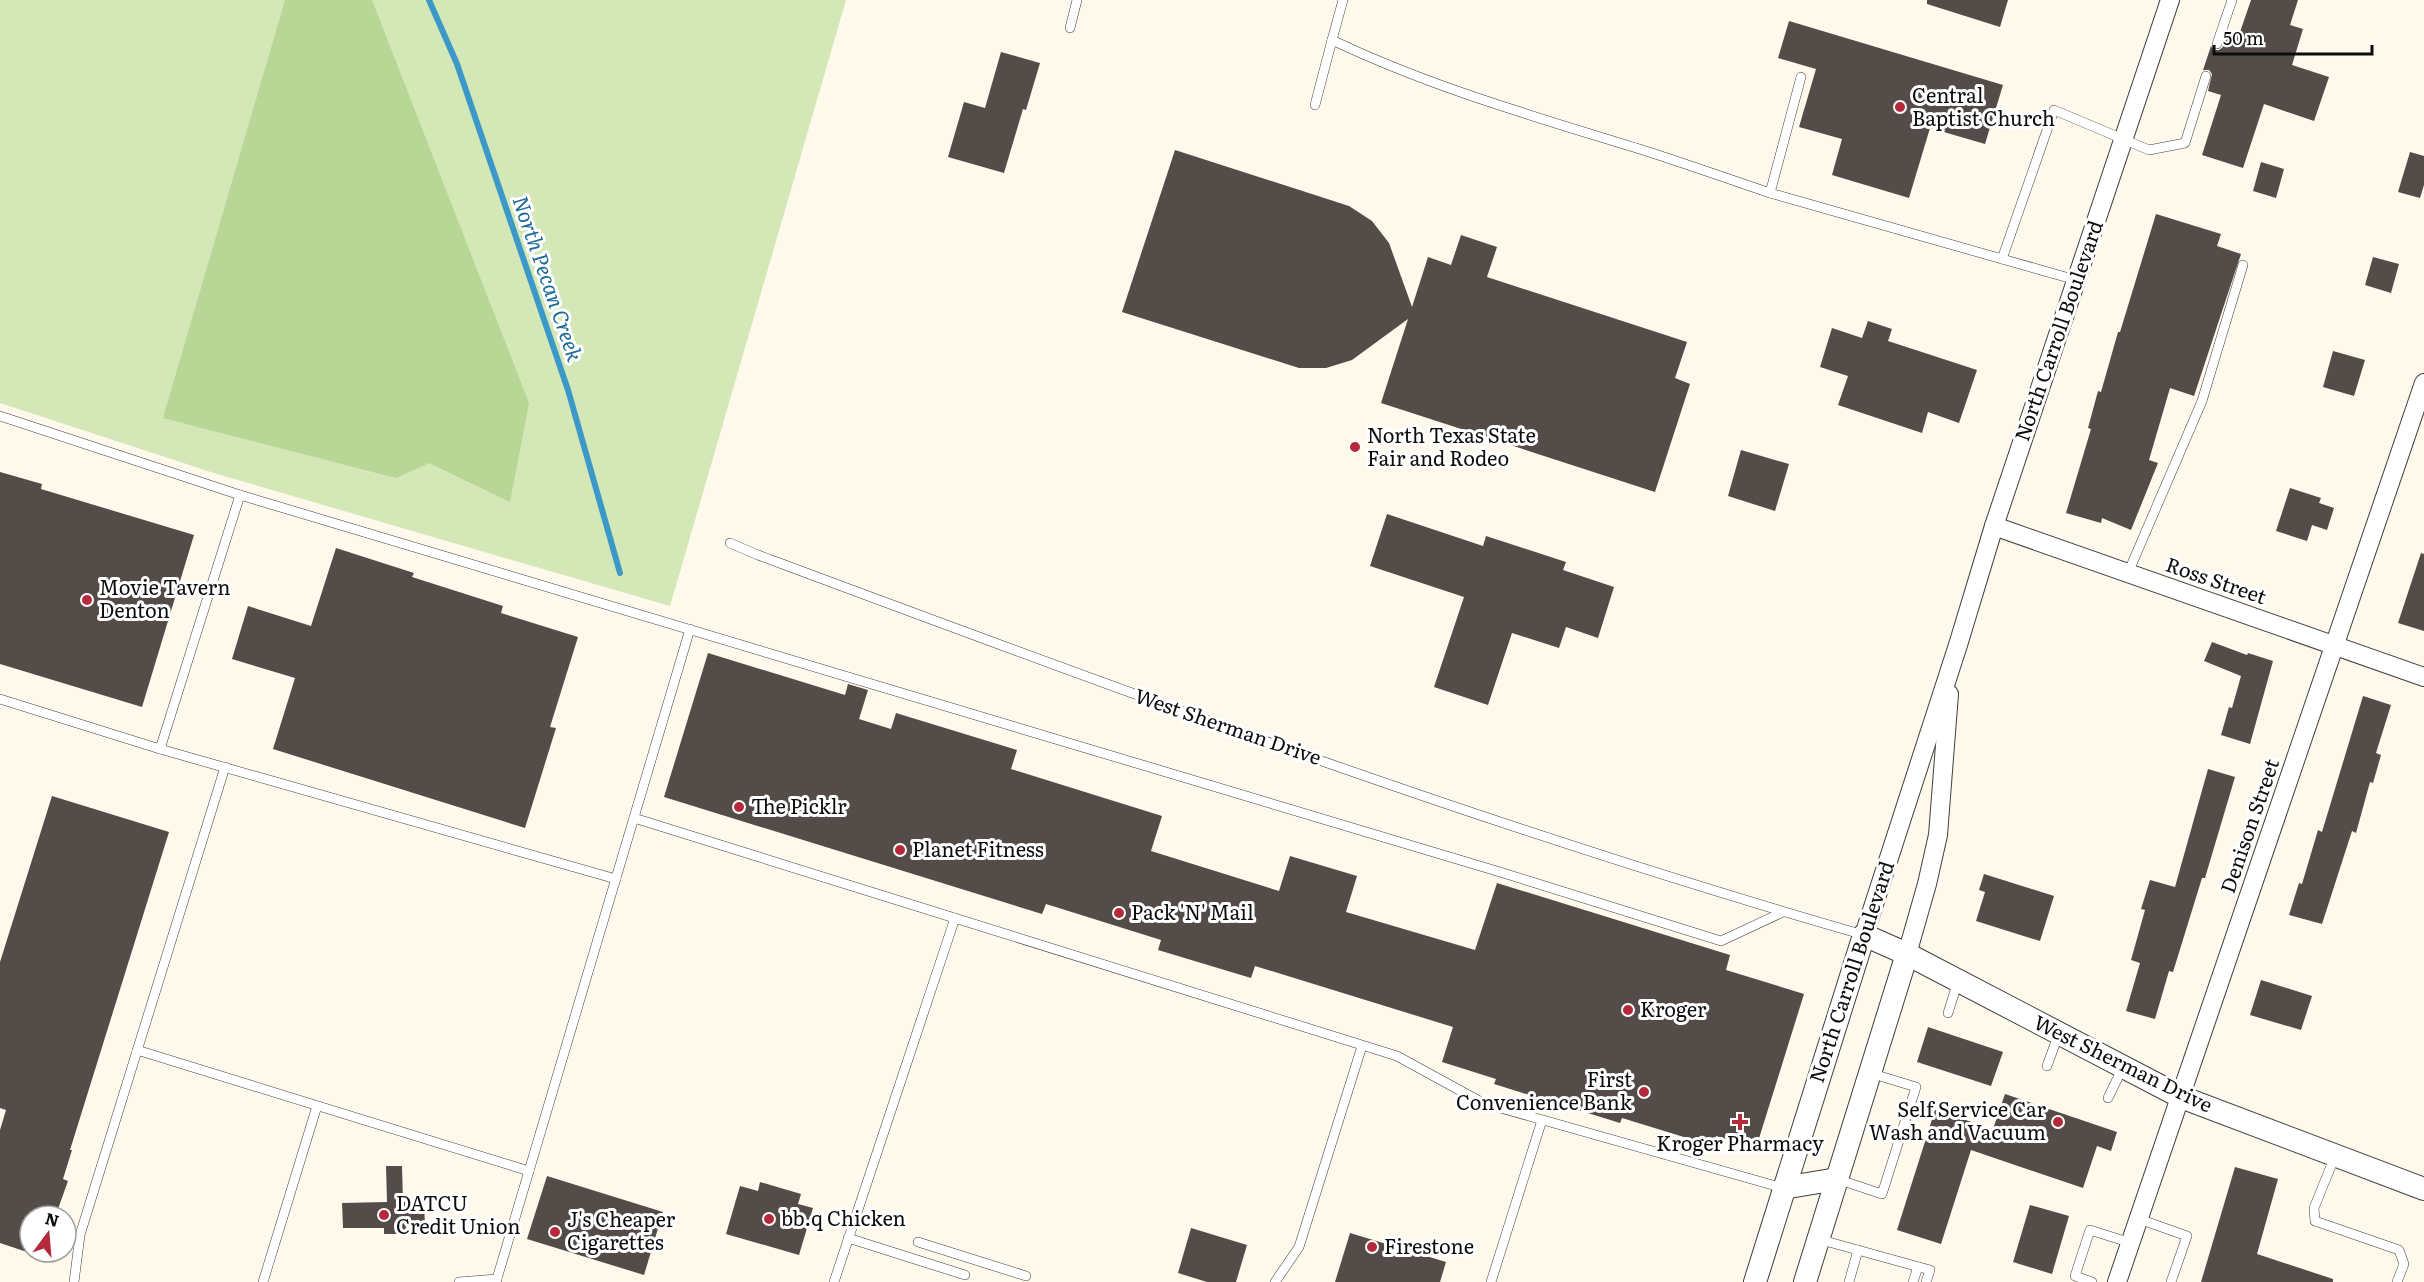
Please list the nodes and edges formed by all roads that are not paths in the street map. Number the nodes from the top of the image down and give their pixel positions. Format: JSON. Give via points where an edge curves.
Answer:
{"nodes":[{"id":1,"x":1077,"y":0,"type":"edge"},
{"id":2,"x":1343,"y":0,"type":"edge"},
{"id":3,"x":2170,"y":0,"type":"edge"},
{"id":4,"x":2232,"y":0,"type":"edge"},
{"id":5,"x":1070,"y":28,"type":"dead end"},
{"id":6,"x":1332,"y":40,"type":"junction"},
{"id":7,"x":2217,"y":44,"type":"dead end"},
{"id":8,"x":2206,"y":76,"type":"dead end"},
{"id":9,"x":1801,"y":77,"type":"dead end"},
{"id":10,"x":1315,"y":105,"type":"dead end"},
{"id":11,"x":2123,"y":138,"type":"junction"},
{"id":12,"x":1770,"y":193,"type":"junction"},
{"id":13,"x":2002,"y":259,"type":"junction"},
{"id":14,"x":2243,"y":265,"type":"dead end"},
{"id":15,"x":2076,"y":280,"type":"junction"},
{"id":16,"x":2424,"y":383,"type":"edge"},
{"id":17,"x":0,"y":416,"type":"edge"},
{"id":18,"x":240,"y":495,"type":"junction"},
{"id":19,"x":1994,"y":526,"type":"junction"},
{"id":20,"x":730,"y":543,"type":"dead end"},
{"id":21,"x":2128,"y":573,"type":"junction"},
{"id":22,"x":690,"y":629,"type":"junction"},
{"id":23,"x":2335,"y":647,"type":"junction"},
{"id":24,"x":1952,"y":662,"type":"junction"},
{"id":25,"x":2424,"y":677,"type":"edge"},
{"id":26,"x":0,"y":699,"type":"edge"},
{"id":27,"x":160,"y":749,"type":"junction"},
{"id":28,"x":225,"y":767,"type":"junction"},
{"id":29,"x":634,"y":818,"type":"junction"},
{"id":30,"x":616,"y":879,"type":"junction"},
{"id":31,"x":1783,"y":912,"type":"junction"},
{"id":32,"x":955,"y":918,"type":"junction"},
{"id":33,"x":1864,"y":935,"type":"junction"},
{"id":34,"x":1907,"y":954,"type":"junction"},
{"id":35,"x":1958,"y":981,"type":"junction"},
{"id":36,"x":1948,"y":1013,"type":"dead end"},
{"id":37,"x":2059,"y":1034,"type":"junction"},
{"id":38,"x":1362,"y":1046,"type":"junction"},
{"id":39,"x":137,"y":1050,"type":"junction"},
{"id":40,"x":2047,"y":1066,"type":"dead end"},
{"id":41,"x":2123,"y":1067,"type":"junction"},
{"id":42,"x":1870,"y":1073,"type":"junction"},
{"id":43,"x":2181,"y":1097,"type":"junction"},
{"id":44,"x":2108,"y":1098,"type":"dead end"},
{"id":45,"x":317,"y":1106,"type":"junction"},
{"id":46,"x":1542,"y":1120,"type":"junction"},
{"id":47,"x":2335,"y":1156,"type":"junction"},
{"id":48,"x":530,"y":1171,"type":"junction"},
{"id":49,"x":1837,"y":1179,"type":"junction"},
{"id":50,"x":1783,"y":1188,"type":"junction"},
{"id":51,"x":2424,"y":1189,"type":"edge"},
{"id":52,"x":2139,"y":1219,"type":"junction"},
{"id":53,"x":848,"y":1238,"type":"junction"},
{"id":54,"x":1818,"y":1239,"type":"junction"},
{"id":55,"x":918,"y":1242,"type":"dead end"},
{"id":56,"x":2131,"y":1243,"type":"junction"},
{"id":57,"x":1858,"y":1250,"type":"junction"},
{"id":58,"x":1918,"y":1266,"type":"junction"},
{"id":59,"x":965,"y":1275,"type":"dead end"},
{"id":60,"x":1026,"y":1276,"type":"dead end"},
{"id":61,"x":2072,"y":1279,"type":"edge"},
{"id":62,"x":497,"y":1281,"type":"edge"},
{"id":63,"x":74,"y":1282,"type":"edge"},
{"id":64,"x":263,"y":1282,"type":"edge"},
{"id":65,"x":459,"y":1282,"type":"edge"},
{"id":66,"x":834,"y":1282,"type":"edge"},
{"id":67,"x":1275,"y":1282,"type":"edge"},
{"id":68,"x":1491,"y":1282,"type":"edge"},
{"id":69,"x":1755,"y":1282,"type":"edge"},
{"id":70,"x":1805,"y":1282,"type":"edge"},
{"id":71,"x":1849,"y":1282,"type":"edge"},
{"id":72,"x":1913,"y":1282,"type":"edge"},
{"id":73,"x":1926,"y":1282,"type":"edge"},
{"id":74,"x":2092,"y":1282,"type":"edge"},
{"id":75,"x":2117,"y":1282,"type":"edge"},
{"id":76,"x":2171,"y":1282,"type":"edge"},
{"id":77,"x":2397,"y":1282,"type":"edge"}],
"edges":[{"from":1,"to":5,"type":"lane"},
{"from":2,"to":6,"type":"lane"},
{"from":3,"to":11,"type":"street","name":"North Carroll Boulevard"},
{"from":4,"to":7,"type":"lane"},
{"from":6,"to":10,"type":"lane"},
{"from":6,"to":12,"type":"lane","via":[[1486,102]]},
{"from":8,"to":11,"type":"lane","via":[[2186,143],[2149,150]]},
{"from":9,"to":12,"type":"lane"},
{"from":11,"to":13,"type":"lane","via":[[2054,110]]},
{"from":11,"to":15,"type":"street","name":"North Carroll Boulevard"},
{"from":12,"to":13,"type":"lane"},
{"from":13,"to":15,"type":"lane"},
{"from":14,"to":21,"type":"lane","via":[[2202,401]]},
{"from":15,"to":19,"type":"street","name":"North Carroll Boulevard"},
{"from":16,"to":23,"type":"street","name":"Denison Street"},
{"from":17,"to":18,"type":"lane"},
{"from":18,"to":22,"type":"lane"},
{"from":18,"to":27,"type":"lane"},
{"from":19,"to":21,"type":"street","name":"Ross Street"},
{"from":19,"to":24,"type":"street","name":"North Carroll Boulevard"},
{"from":20,"to":31,"type":"lane","name":"West Sherman Drive","via":[[1096,680],[1444,802]]},
{"from":21,"to":23,"type":"street","name":"Ross Street"},
{"from":22,"to":29,"type":"lane"},
{"from":22,"to":31,"type":"lane","via":[[1721,940]]},
{"from":23,"to":25,"type":"street","name":"Ross Street"},
{"from":23,"to":43,"type":"street","name":"Denison Street"},
{"from":24,"to":33,"type":"street","name":"North Carroll Boulevard"},
{"from":24,"to":34,"type":"street","name":"North Carroll Boulevard","via":[[1938,835]]},
{"from":26,"to":27,"type":"lane"},
{"from":27,"to":28,"type":"lane"},
{"from":28,"to":30,"type":"lane"},
{"from":28,"to":39,"type":"lane"},
{"from":29,"to":30,"type":"lane"},
{"from":29,"to":32,"type":"lane"},
{"from":30,"to":48,"type":"lane"},
{"from":31,"to":33,"type":"lane","name":"West Sherman Drive"},
{"from":32,"to":38,"type":"lane"},
{"from":32,"to":53,"type":"lane"},
{"from":33,"to":34,"type":"street","name":"West Sherman Drive"},
{"from":33,"to":50,"type":"street","name":"North Carroll Boulevard"},
{"from":34,"to":35,"type":"street","name":"West Sherman Drive"},
{"from":34,"to":42,"type":"street","name":"North Carroll Boulevard"},
{"from":35,"to":36,"type":"lane"},
{"from":35,"to":37,"type":"street","name":"West Sherman Drive"},
{"from":37,"to":40,"type":"lane"},
{"from":37,"to":41,"type":"street","name":"West Sherman Drive"},
{"from":38,"to":46,"type":"lane","via":[[1397,1056],[1483,1103]]},
{"from":38,"to":67,"type":"lane","via":[[1299,1247]]},
{"from":39,"to":45,"type":"lane"},
{"from":39,"to":63,"type":"lane","via":[[80,1235]]},
{"from":41,"to":43,"type":"street","name":"West Sherman Drive"},
{"from":41,"to":44,"type":"lane"},
{"from":42,"to":49,"type":"street","name":"North Carroll Boulevard"},
{"from":42,"to":49,"type":"lane","via":[[1916,1087],[1882,1194]]},
{"from":43,"to":47,"type":"street","name":"West Sherman Drive"},
{"from":43,"to":52,"type":"street","name":"Denison Street"},
{"from":45,"to":48,"type":"lane"},
{"from":45,"to":64,"type":"lane"},
{"from":46,"to":50,"type":"lane"},
{"from":46,"to":68,"type":"lane"},
{"from":47,"to":51,"type":"street","name":"West Sherman Drive"},
{"from":47,"to":77,"type":"lane","via":[[2314,1208],[2315,1221],[2399,1250],[2404,1264]]},
{"from":48,"to":62,"type":"lane"},
{"from":49,"to":50,"type":"street"},
{"from":49,"to":54,"type":"street","name":"North Carroll Boulevard"},
{"from":50,"to":69,"type":"street","name":"North Carroll Boulevard"},
{"from":52,"to":56,"type":"street","name":"Denison Street"},
{"from":52,"to":76,"type":"lane","via":[[2187,1236]]},
{"from":53,"to":59,"type":"lane"},
{"from":53,"to":66,"type":"lane"},
{"from":54,"to":57,"type":"lane"},
{"from":54,"to":70,"type":"street","name":"North Carroll Boulevard"},
{"from":55,"to":60,"type":"lane"},
{"from":56,"to":61,"type":"lane","via":[[2091,1230]]},
{"from":56,"to":75,"type":"street","name":"Denison Street"},
{"from":57,"to":58,"type":"lane"},
{"from":57,"to":71,"type":"lane"},
{"from":58,"to":72,"type":"lane"},
{"from":58,"to":73,"type":"lane","via":[[1930,1270]]},
{"from":61,"to":74,"type":"lane"},
{"from":62,"to":65,"type":"lane"}]}
